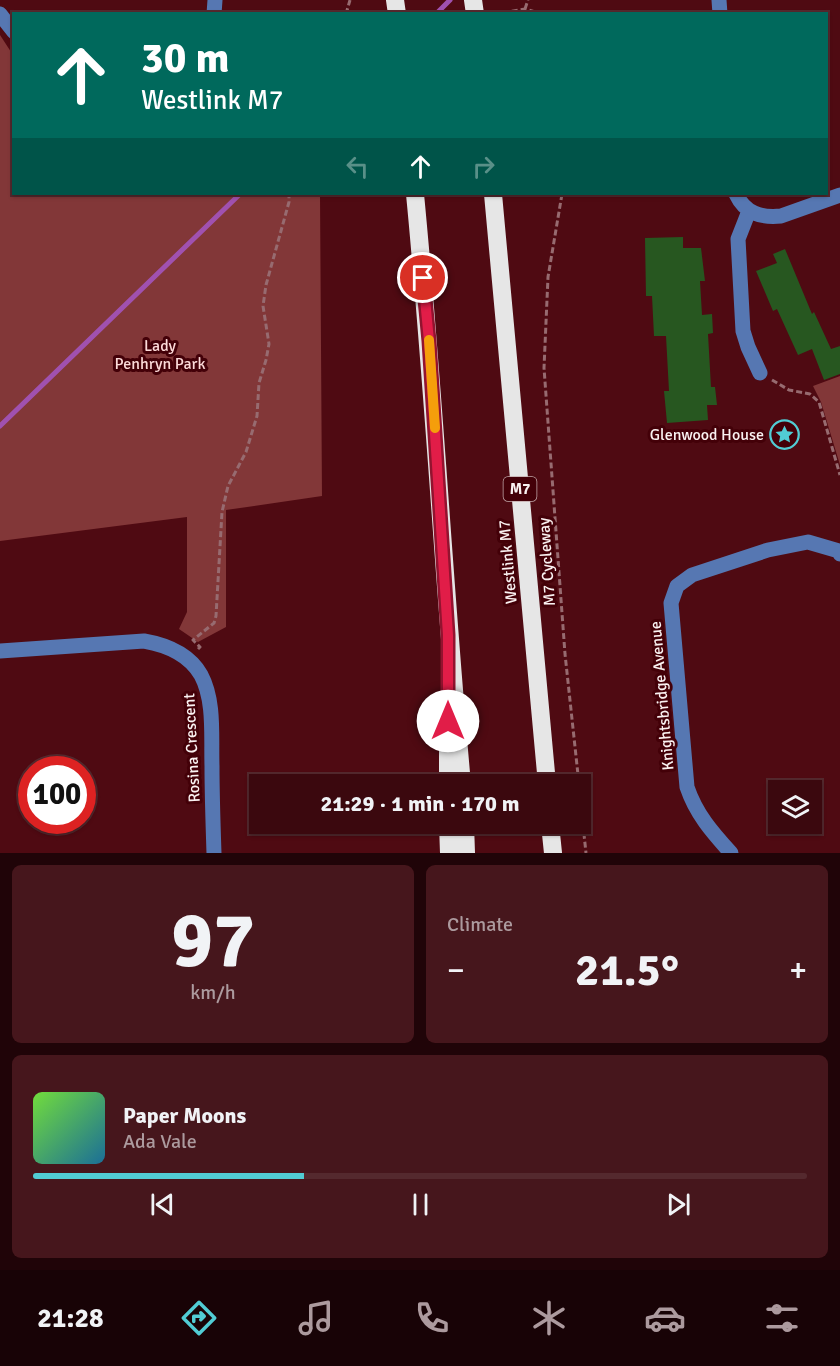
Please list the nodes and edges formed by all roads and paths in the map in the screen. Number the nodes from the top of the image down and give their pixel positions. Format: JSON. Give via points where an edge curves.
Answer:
{"nodes":[{"id":1,"x":528,"y":0,"type":"edge"},
{"id":2,"x":525,"y":9,"type":"junction"},
{"id":3,"x":502,"y":12,"type":"edge"},
{"id":4,"x":536,"y":12,"type":"edge"},
{"id":5,"x":0,"y":14,"type":"edge"},
{"id":6,"x":12,"y":29,"type":"edge"},
{"id":7,"x":289,"y":195,"type":"edge"},
{"id":8,"x":415,"y":195,"type":"edge"},
{"id":9,"x":493,"y":195,"type":"edge"},
{"id":10,"x":562,"y":195,"type":"edge"},
{"id":11,"x":736,"y":195,"type":"edge"},
{"id":12,"x":840,"y":195,"type":"edge"},
{"id":13,"x":749,"y":211,"type":"junction"},
{"id":14,"x":760,"y":374,"type":"joint"},
{"id":15,"x":840,"y":475,"type":"edge"},
{"id":16,"x":839,"y":552,"type":"edge"},
{"id":17,"x":448,"y":635,"type":"junction"},
{"id":18,"x":0,"y":651,"type":"edge"},
{"id":19,"x":189,"y":660,"type":"junction"},
{"id":20,"x":448,"y":774,"type":"edge"},
{"id":21,"x":461,"y":774,"type":"edge"},
{"id":22,"x":546,"y":774,"type":"edge"},
{"id":23,"x":578,"y":774,"type":"edge"},
{"id":24,"x":448,"y":834,"type":"edge"},
{"id":25,"x":465,"y":834,"type":"edge"},
{"id":26,"x":550,"y":834,"type":"edge"},
{"id":27,"x":584,"y":834,"type":"edge"},
{"id":28,"x":214,"y":853,"type":"edge"},
{"id":29,"x":448,"y":853,"type":"edge"},
{"id":30,"x":466,"y":853,"type":"edge"},
{"id":31,"x":551,"y":853,"type":"edge"},
{"id":32,"x":586,"y":853,"type":"edge"},
{"id":33,"x":731,"y":853,"type":"edge"}],
"edges":[{"from":1,"to":2,"type":"path"},
{"from":2,"to":3,"type":"path"},
{"from":2,"to":4,"type":"path"},
{"from":5,"to":6,"type":"street"},
{"from":7,"to":19,"type":"path","via":[[266,285],[263,306],[269,344],[259,383],[257,416],[246,452],[228,486],[222,512],[216,616],[193,640],[200,647]]},
{"from":8,"to":17,"type":"highway"},
{"from":9,"to":22,"type":"highway","name":"Westlink M7","number":"M7"},
{"from":10,"to":23,"type":"path","name":"M7 Cycleway","via":[[548,277],[544,368]]},
{"from":11,"to":13,"type":"street"},
{"from":12,"to":13,"type":"street","via":[[781,216]]},
{"from":13,"to":14,"type":"street","via":[[738,239],[743,331]]},
{"from":14,"to":15,"type":"path","via":[[789,390],[810,394],[819,402]]},
{"from":16,"to":33,"type":"street","name":"Knightsbridge Avenue","via":[[808,542],[768,550],[692,576],[677,586],[670,603],[687,787],[702,820]]},
{"from":17,"to":20,"type":"highway"},
{"from":17,"to":21,"type":"highway"},
{"from":18,"to":19,"type":"street","name":"Rosina Crescent","via":[[144,641],[175,650]]},
{"from":19,"to":28,"type":"street","name":"Rosina Crescent","via":[[208,690]]},
{"from":24,"to":29,"type":"highway"},
{"from":25,"to":30,"type":"highway"},
{"from":26,"to":31,"type":"highway"},
{"from":27,"to":32,"type":"path"}]}
